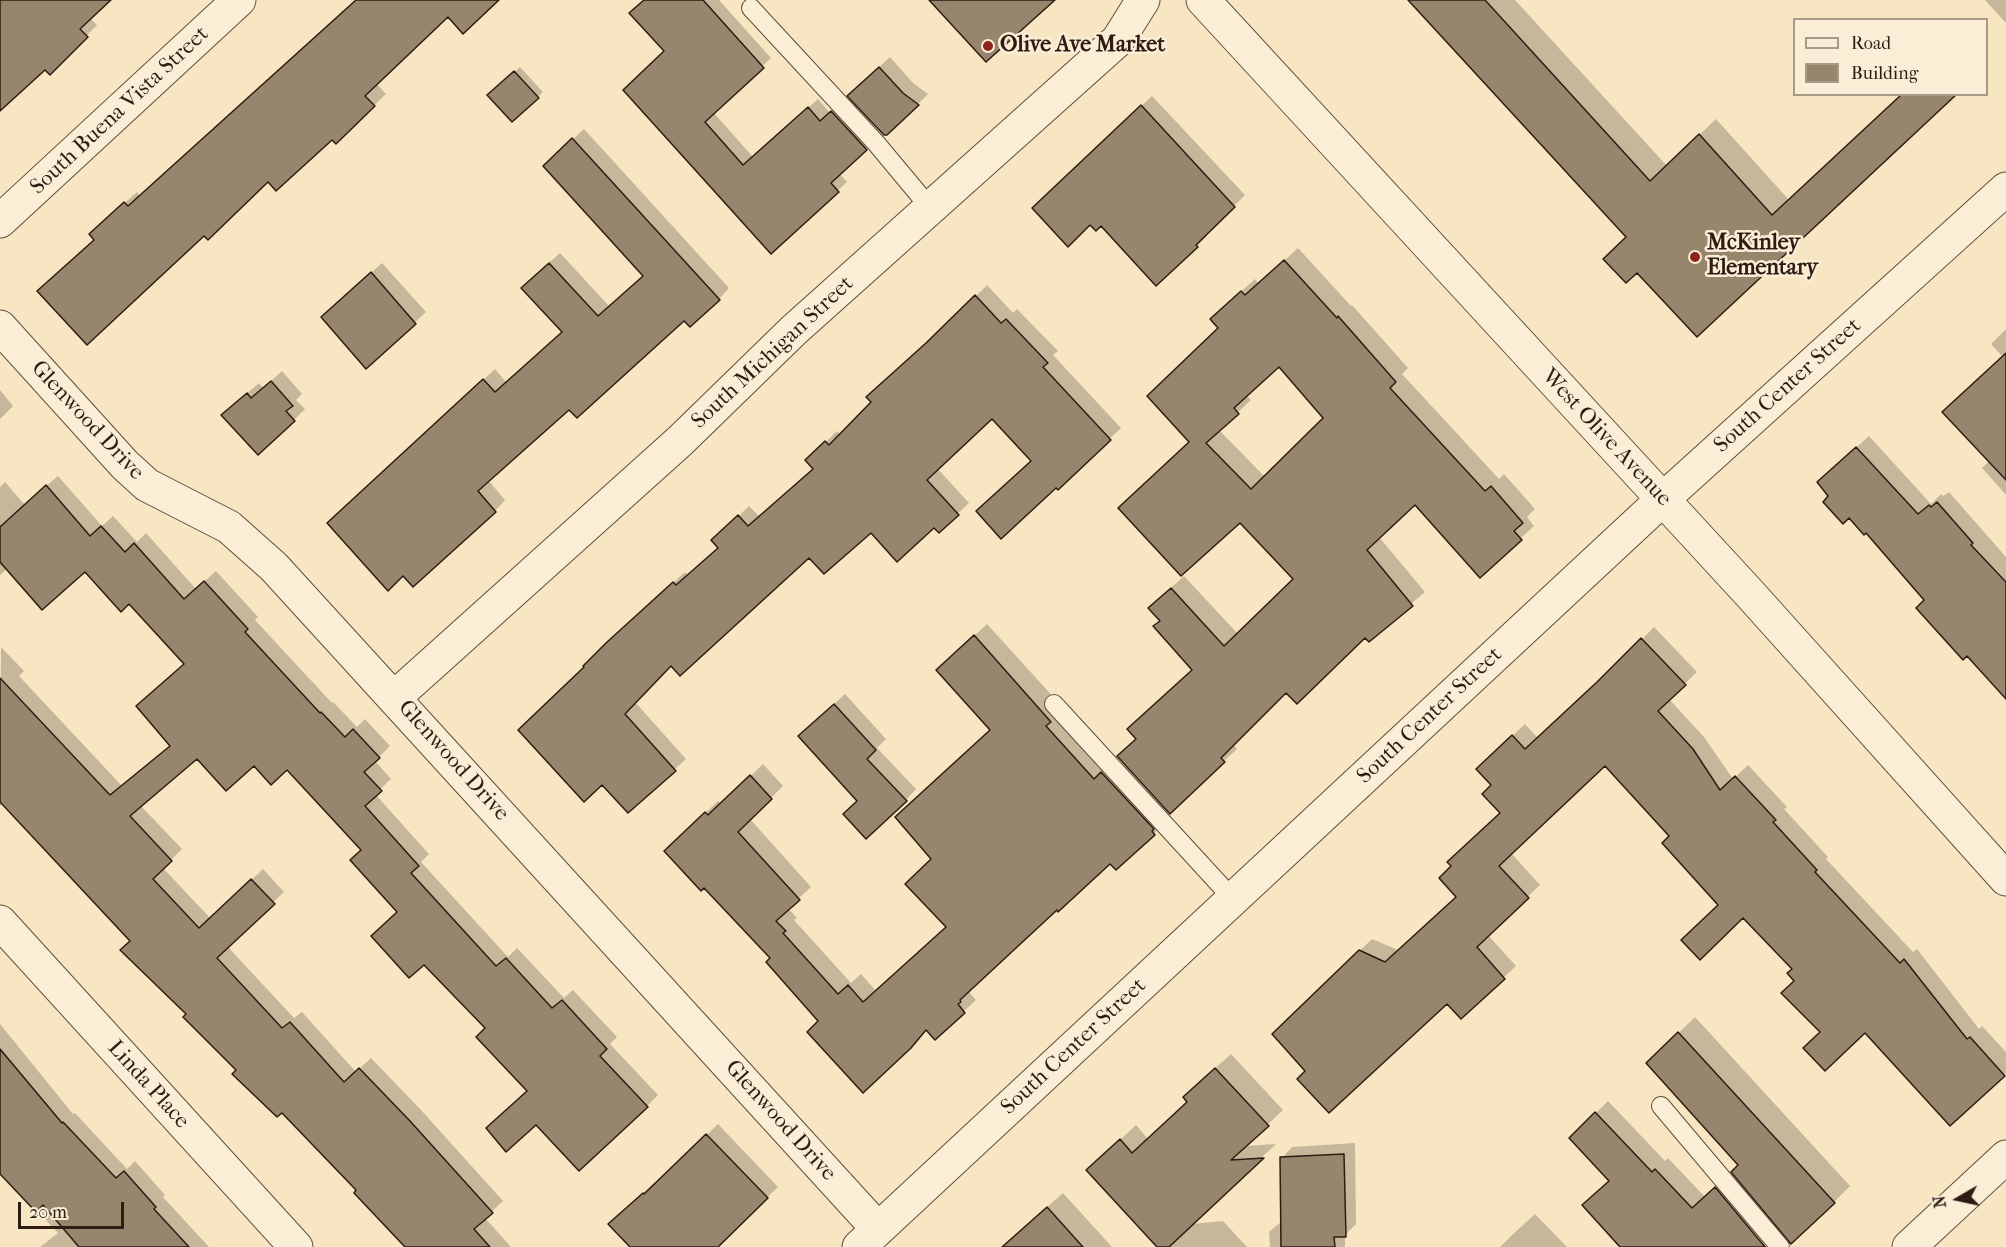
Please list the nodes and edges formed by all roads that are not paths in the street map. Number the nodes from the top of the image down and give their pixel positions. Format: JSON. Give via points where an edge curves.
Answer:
{"nodes":[{"id":1,"x":239,"y":0,"type":"edge"},
{"id":2,"x":1143,"y":0,"type":"edge"},
{"id":3,"x":1203,"y":0,"type":"edge"},
{"id":4,"x":751,"y":8,"type":"dead end"},
{"id":5,"x":2006,"y":189,"type":"edge"},
{"id":6,"x":931,"y":208,"type":"junction"},
{"id":7,"x":0,"y":221,"type":"edge"},
{"id":8,"x":0,"y":327,"type":"edge"},
{"id":9,"x":1662,"y":500,"type":"junction"},
{"id":10,"x":395,"y":698,"type":"junction"},
{"id":11,"x":1054,"y":704,"type":"dead end"},
{"id":12,"x":2006,"y":879,"type":"edge"},
{"id":13,"x":1233,"y":899,"type":"junction"},
{"id":14,"x":0,"y":922,"type":"edge"},
{"id":15,"x":1661,"y":1106,"type":"dead end"},
{"id":16,"x":2006,"y":1157,"type":"edge"},
{"id":17,"x":869,"y":1238,"type":"edge"},
{"id":18,"x":296,"y":1247,"type":"edge"},
{"id":19,"x":1780,"y":1247,"type":"edge"},
{"id":20,"x":1909,"y":1247,"type":"edge"}],
"edges":[{"from":1,"to":7,"type":"street","name":"South Buena Vista Street"},
{"from":2,"to":6,"type":"street","name":"South Michigan Street","via":[[1118,40]]},
{"from":3,"to":9,"type":"street","name":"West Olive Avenue"},
{"from":4,"to":6,"type":"lane"},
{"from":5,"to":9,"type":"street","name":"South Center Street"},
{"from":6,"to":10,"type":"street","name":"South Michigan Street"},
{"from":8,"to":10,"type":"street","name":"Glenwood Drive","via":[[125,465],[147,485],[229,527],[274,567]]},
{"from":9,"to":12,"type":"street","name":"West Olive Avenue"},
{"from":9,"to":13,"type":"street","name":"South Center Street"},
{"from":10,"to":17,"type":"street","name":"Glenwood Drive"},
{"from":11,"to":13,"type":"lane"},
{"from":13,"to":17,"type":"street","name":"South Center Street"},
{"from":14,"to":18,"type":"street","name":"Linda Place"},
{"from":15,"to":19,"type":"lane"},
{"from":16,"to":20,"type":"street"}]}
